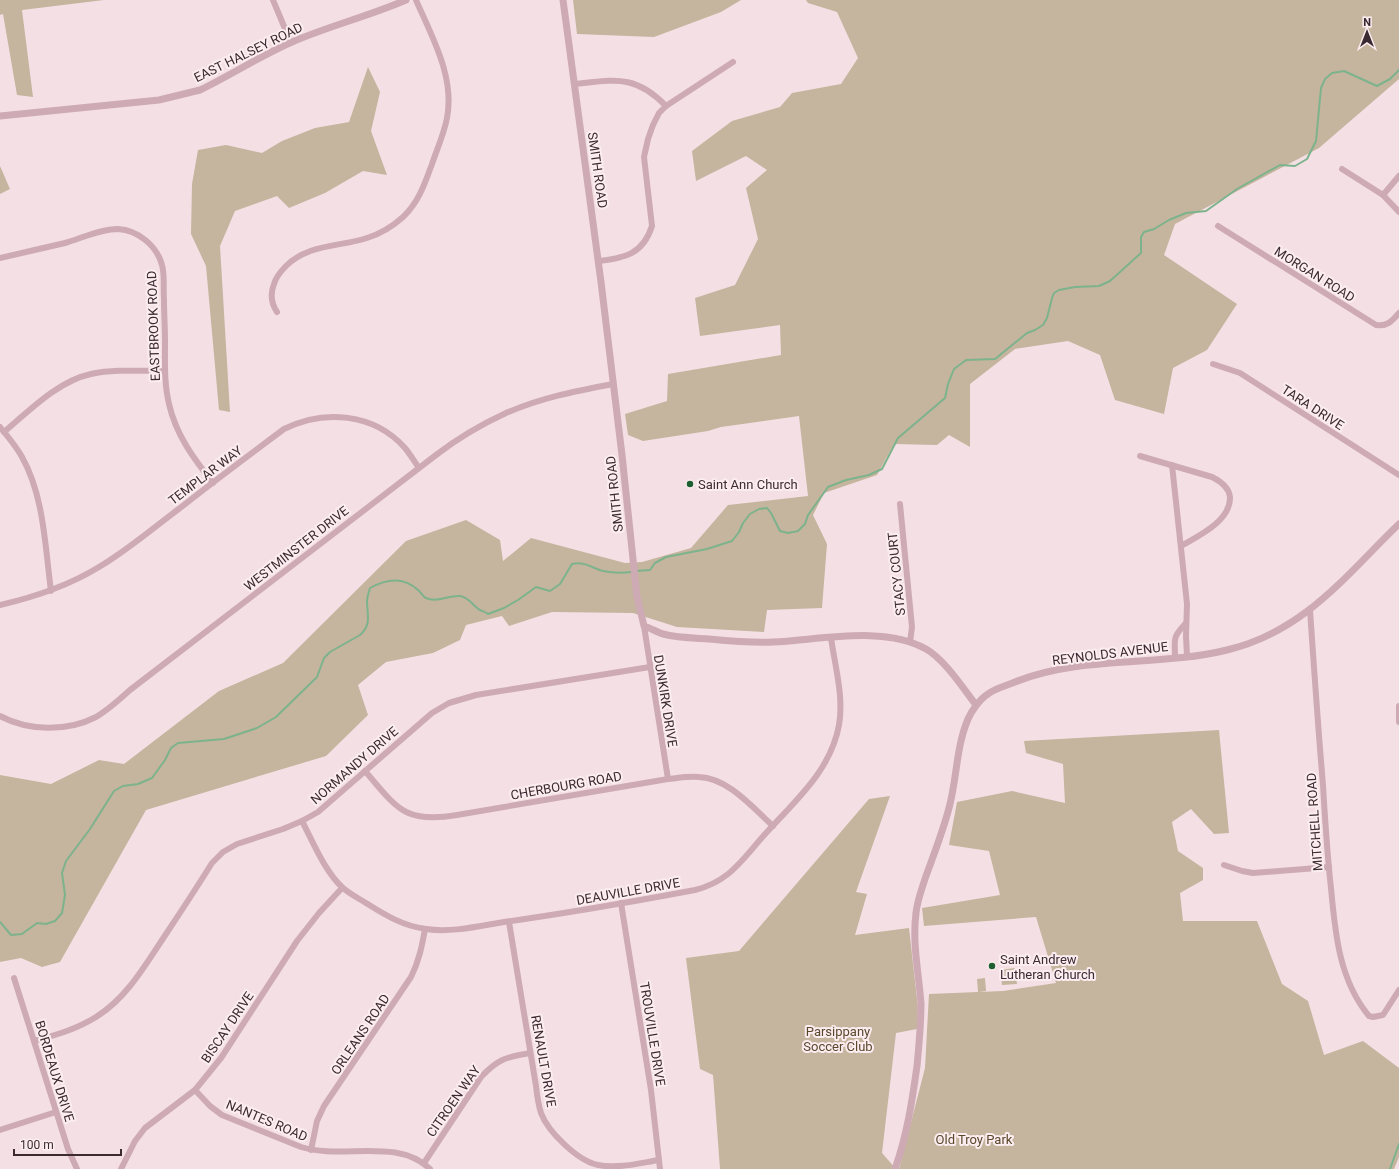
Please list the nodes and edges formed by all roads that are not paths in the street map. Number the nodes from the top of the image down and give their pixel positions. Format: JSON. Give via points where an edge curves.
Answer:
{"nodes":[{"id":1,"x":273,"y":0,"type":"edge"},
{"id":2,"x":406,"y":0,"type":"edge"},
{"id":3,"x":416,"y":0,"type":"edge"},
{"id":4,"x":563,"y":0,"type":"edge"},
{"id":5,"x":291,"y":43,"type":"junction"},
{"id":6,"x":733,"y":62,"type":"dead end"},
{"id":7,"x":575,"y":84,"type":"junction"},
{"id":8,"x":666,"y":106,"type":"junction"},
{"id":9,"x":0,"y":116,"type":"edge"},
{"id":10,"x":1342,"y":169,"type":"dead end"},
{"id":11,"x":1399,"y":176,"type":"edge"},
{"id":12,"x":1383,"y":194,"type":"junction"},
{"id":13,"x":1399,"y":212,"type":"edge"},
{"id":14,"x":1218,"y":226,"type":"dead end"},
{"id":15,"x":0,"y":258,"type":"edge"},
{"id":16,"x":599,"y":261,"type":"junction"},
{"id":17,"x":277,"y":312,"type":"dead end"},
{"id":18,"x":1399,"y":314,"type":"edge"},
{"id":19,"x":1213,"y":364,"type":"dead end"},
{"id":20,"x":164,"y":371,"type":"junction"},
{"id":21,"x":613,"y":384,"type":"junction"},
{"id":22,"x":2,"y":429,"type":"edge"},
{"id":23,"x":1140,"y":456,"type":"dead end"},
{"id":24,"x":1172,"y":465,"type":"junction"},
{"id":25,"x":419,"y":468,"type":"junction"},
{"id":26,"x":1399,"y":475,"type":"edge"},
{"id":27,"x":213,"y":483,"type":"junction"},
{"id":28,"x":900,"y":504,"type":"dead end"},
{"id":29,"x":1399,"y":524,"type":"edge"},
{"id":30,"x":1181,"y":546,"type":"junction"},
{"id":31,"x":51,"y":590,"type":"junction"},
{"id":32,"x":0,"y":605,"type":"edge"},
{"id":33,"x":1310,"y":610,"type":"junction"},
{"id":34,"x":1186,"y":623,"type":"junction"},
{"id":35,"x":644,"y":626,"type":"junction"},
{"id":36,"x":831,"y":638,"type":"junction"},
{"id":37,"x":910,"y":642,"type":"junction"},
{"id":38,"x":1187,"y":656,"type":"junction"},
{"id":39,"x":1175,"y":657,"type":"junction"},
{"id":40,"x":650,"y":667,"type":"junction"},
{"id":41,"x":976,"y":705,"type":"junction"},
{"id":42,"x":1399,"y":706,"type":"edge"},
{"id":43,"x":0,"y":716,"type":"edge"},
{"id":44,"x":1399,"y":722,"type":"edge"},
{"id":45,"x":365,"y":771,"type":"junction"},
{"id":46,"x":668,"y":779,"type":"junction"},
{"id":47,"x":302,"y":821,"type":"junction"},
{"id":48,"x":773,"y":826,"type":"junction"},
{"id":49,"x":1224,"y":865,"type":"dead end"},
{"id":50,"x":1329,"y":867,"type":"junction"},
{"id":51,"x":342,"y":888,"type":"junction"},
{"id":52,"x":621,"y":903,"type":"junction"},
{"id":53,"x":510,"y":922,"type":"junction"},
{"id":54,"x":425,"y":929,"type":"junction"},
{"id":55,"x":14,"y":978,"type":"dead end"},
{"id":56,"x":1399,"y":990,"type":"edge"},
{"id":57,"x":34,"y":1041,"type":"junction"},
{"id":58,"x":530,"y":1053,"type":"junction"},
{"id":59,"x":195,"y":1090,"type":"junction"},
{"id":60,"x":56,"y":1112,"type":"junction"},
{"id":61,"x":0,"y":1130,"type":"edge"},
{"id":62,"x":311,"y":1150,"type":"junction"},
{"id":63,"x":659,"y":1160,"type":"junction"},
{"id":64,"x":424,"y":1163,"type":"junction"},
{"id":65,"x":77,"y":1169,"type":"edge"},
{"id":66,"x":121,"y":1169,"type":"edge"},
{"id":67,"x":430,"y":1169,"type":"edge"},
{"id":68,"x":660,"y":1169,"type":"edge"},
{"id":69,"x":895,"y":1169,"type":"edge"}],
"edges":[{"from":1,"to":5,"type":"street"},
{"from":2,"to":5,"type":"street","name":"EAST HALSEY ROAD","via":[[328,27]]},
{"from":3,"to":17,"type":"street","via":[[443,65],[449,93],[445,127],[423,189],[404,216],[386,230],[366,238],[316,248],[290,262],[272,290],[271,300]]},
{"from":4,"to":7,"type":"street","name":"SMITH ROAD"},
{"from":5,"to":9,"type":"street","name":"EAST HALSEY ROAD","via":[[221,80],[185,95],[159,100]]},
{"from":6,"to":8,"type":"street"},
{"from":7,"to":8,"type":"street","via":[[625,80],[641,86],[658,97]]},
{"from":7,"to":16,"type":"street","name":"SMITH ROAD"},
{"from":8,"to":16,"type":"street","via":[[653,125],[644,157],[652,226],[649,236],[634,252],[619,259]]},
{"from":10,"to":12,"type":"street"},
{"from":11,"to":12,"type":"street"},
{"from":12,"to":13,"type":"street"},
{"from":14,"to":18,"type":"street","name":"MORGAN ROAD","via":[[1376,324],[1388,324]]},
{"from":15,"to":20,"type":"street","name":"EASTBROOK ROAD","via":[[109,230],[122,230],[140,237],[157,254],[162,267]]},
{"from":16,"to":21,"type":"street","name":"SMITH ROAD"},
{"from":19,"to":26,"type":"street","name":"TARA DRIVE","via":[[1240,373]]},
{"from":20,"to":22,"type":"street","via":[[105,372],[81,377],[60,388]]},
{"from":20,"to":27,"type":"street","name":"EASTBROOK ROAD","via":[[168,403],[177,431]]},
{"from":21,"to":25,"type":"street","name":"WESTMINSTER DRIVE","via":[[549,398],[504,414],[460,438]]},
{"from":21,"to":35,"type":"street","name":"SMITH ROAD","via":[[637,597]]},
{"from":22,"to":31,"type":"street","via":[[22,457],[33,484],[42,522]]},
{"from":23,"to":24,"type":"street"},
{"from":24,"to":30,"type":"street"},
{"from":24,"to":30,"type":"street","via":[[1217,480],[1228,490],[1230,499],[1222,518]]},
{"from":25,"to":27,"type":"street","name":"TEMPLAR WAY","via":[[398,441],[374,425],[355,419],[326,416],[302,421],[284,429]]},
{"from":25,"to":43,"type":"street","name":"WESTMINSTER DRIVE","via":[[95,717],[69,725],[40,727],[25,725]]},
{"from":27,"to":31,"type":"street","name":"TEMPLAR WAY","via":[[124,552],[98,568]]},
{"from":28,"to":37,"type":"street","name":"STACY COURT","via":[[912,627]]},
{"from":29,"to":33,"type":"street","name":"REYNOLDS AVENUE"},
{"from":30,"to":34,"type":"street","via":[[1188,611]]},
{"from":31,"to":32,"type":"street","name":"TEMPLAR WAY"},
{"from":33,"to":38,"type":"street","name":"REYNOLDS AVENUE","via":[[1261,639],[1228,650]]},
{"from":33,"to":50,"type":"street","name":"MITCHELL ROAD"},
{"from":34,"to":38,"type":"street"},
{"from":34,"to":39,"type":"street","via":[[1176,634]]},
{"from":35,"to":36,"type":"street","via":[[664,634],[754,642]]},
{"from":35,"to":40,"type":"street","name":"DUNKIRK DRIVE"},
{"from":36,"to":37,"type":"street","via":[[878,636]]},
{"from":36,"to":48,"type":"street","name":"DEAUVILLE DRIVE","via":[[840,697],[836,739],[818,775]]},
{"from":37,"to":41,"type":"street","via":[[935,655]]},
{"from":38,"to":39,"type":"street","name":"REYNOLDS AVENUE"},
{"from":39,"to":41,"type":"street","name":"REYNOLDS AVENUE","via":[[1094,664],[1050,671],[993,691]]},
{"from":40,"to":45,"type":"street","name":"NORMANDY DRIVE","via":[[458,700],[432,713]]},
{"from":40,"to":46,"type":"street","name":"DUNKIRK DRIVE"},
{"from":41,"to":69,"type":"street","name":"REYNOLDS AVENUE","via":[[964,728],[948,811],[916,913],[914,932],[921,1032],[908,1128]]},
{"from":42,"to":44,"type":"street"},
{"from":45,"to":46,"type":"street","name":"CHERBOURG ROAD","via":[[396,806],[413,816],[432,818]]},
{"from":45,"to":47,"type":"street","name":"NORMANDY DRIVE","via":[[330,803]]},
{"from":46,"to":48,"type":"street","name":"CHERBOURG ROAD","via":[[700,776],[721,782]]},
{"from":47,"to":51,"type":"street","name":"DEAUVILLE DRIVE","via":[[325,865]]},
{"from":47,"to":57,"type":"street","name":"NORMANDY DRIVE","via":[[237,844],[224,852],[212,863],[123,994],[97,1016],[80,1026]]},
{"from":48,"to":52,"type":"street","name":"DEAUVILLE DRIVE","via":[[734,869],[716,882],[695,890]]},
{"from":49,"to":50,"type":"street","via":[[1242,871],[1262,873]]},
{"from":50,"to":56,"type":"street","name":"MITCHELL ROAD","via":[[1335,935],[1344,971],[1356,996],[1369,1016],[1379,1017],[1383,1015]]},
{"from":51,"to":54,"type":"street","name":"DEAUVILLE DRIVE","via":[[391,918],[406,925]]},
{"from":51,"to":59,"type":"street","name":"BISCAY DRIVE","via":[[297,941],[220,1058]]},
{"from":52,"to":53,"type":"street","name":"DEAUVILLE DRIVE"},
{"from":52,"to":63,"type":"street","name":"TROUVILLE DRIVE","via":[[651,1090]]},
{"from":53,"to":54,"type":"street","name":"DEAUVILLE DRIVE","via":[[438,931]]},
{"from":53,"to":58,"type":"street","name":"RENAULT DRIVE"},
{"from":54,"to":62,"type":"street","name":"ORLEANS ROAD","via":[[417,966],[324,1106],[317,1122]]},
{"from":55,"to":57,"type":"street","name":"BORDEAUX DRIVE"},
{"from":57,"to":60,"type":"street","name":"BORDEAUX DRIVE"},
{"from":58,"to":63,"type":"street","name":"RENAULT DRIVE","via":[[541,1112],[553,1132],[575,1154],[590,1163],[609,1166]]},
{"from":58,"to":64,"type":"street","name":"CITROEN WAY","via":[[497,1061],[490,1067]]},
{"from":59,"to":62,"type":"street","name":"NANTES ROAD","via":[[222,1115]]},
{"from":59,"to":66,"type":"street","name":"BISCAY DRIVE","via":[[145,1128],[135,1141]]},
{"from":60,"to":61,"type":"street"},
{"from":60,"to":65,"type":"street","name":"BORDEAUX DRIVE"},
{"from":62,"to":64,"type":"street","name":"NANTES ROAD","via":[[390,1151]]},
{"from":63,"to":68,"type":"street","name":"TROUVILLE DRIVE"},
{"from":64,"to":67,"type":"street","name":"NANTES ROAD"}]}
